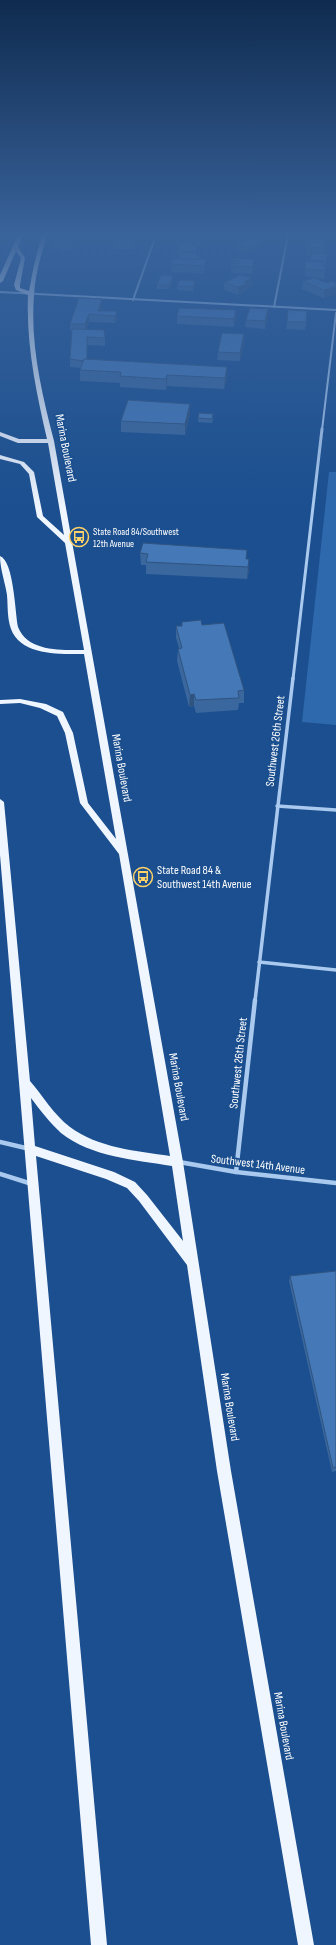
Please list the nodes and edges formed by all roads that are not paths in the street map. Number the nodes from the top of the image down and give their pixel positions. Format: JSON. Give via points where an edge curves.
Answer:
{"nodes":[{"id":1,"x":30,"y":326,"type":"edge"},
{"id":2,"x":334,"y":326,"type":"edge"},
{"id":3,"x":0,"y":434,"type":"edge"},
{"id":4,"x":51,"y":441,"type":"junction"},
{"id":5,"x":0,"y":457,"type":"edge"},
{"id":6,"x":68,"y":542,"type":"junction"},
{"id":7,"x":0,"y":558,"type":"edge"},
{"id":8,"x":87,"y":652,"type":"junction"},
{"id":9,"x":0,"y":702,"type":"edge"},
{"id":10,"x":0,"y":802,"type":"edge"},
{"id":11,"x":277,"y":806,"type":"junction"},
{"id":12,"x":336,"y":810,"type":"edge"},
{"id":13,"x":122,"y":854,"type":"junction"},
{"id":14,"x":259,"y":962,"type":"junction"},
{"id":15,"x":336,"y":970,"type":"edge"},
{"id":16,"x":26,"y":1084,"type":"junction"},
{"id":17,"x":0,"y":1142,"type":"edge"},
{"id":18,"x":30,"y":1149,"type":"junction"},
{"id":19,"x":177,"y":1162,"type":"junction"},
{"id":20,"x":236,"y":1172,"type":"junction"},
{"id":21,"x":0,"y":1174,"type":"edge"},
{"id":22,"x":336,"y":1183,"type":"edge"},
{"id":23,"x":33,"y":1184,"type":"junction"},
{"id":24,"x":192,"y":1262,"type":"junction"},
{"id":25,"x":98,"y":1945,"type":"edge"},
{"id":26,"x":306,"y":1945,"type":"edge"}],
"edges":[{"from":1,"to":4,"type":"main road","name":"Marina Boulevard","via":[[42,407]]},
{"from":2,"to":11,"type":"street","name":"Southwest 26th Street"},
{"from":3,"to":4,"type":"main road","via":[[18,442]]},
{"from":4,"to":6,"type":"main road","name":"Marina Boulevard"},
{"from":5,"to":6,"type":"main road","via":[[22,463],[32,473],[40,517]]},
{"from":6,"to":8,"type":"main road","name":"Marina Boulevard"},
{"from":7,"to":8,"type":"main road","via":[[10,589],[14,628],[19,638],[32,647],[52,651]]},
{"from":8,"to":13,"type":"main road","name":"Marina Boulevard"},
{"from":9,"to":13,"type":"main road","via":[[43,706],[60,714],[69,733],[84,803]]},
{"from":10,"to":16,"type":"main road"},
{"from":11,"to":12,"type":"street"},
{"from":11,"to":14,"type":"street","name":"Southwest 26th Street"},
{"from":13,"to":19,"type":"main road","name":"Marina Boulevard"},
{"from":14,"to":15,"type":"street"},
{"from":14,"to":20,"type":"street","name":"Southwest 26th Street"},
{"from":16,"to":18,"type":"main road"},
{"from":16,"to":19,"type":"main road","via":[[67,1130],[84,1139],[104,1147]]},
{"from":17,"to":18,"type":"street"},
{"from":18,"to":23,"type":"main road"},
{"from":18,"to":24,"type":"main road","via":[[110,1175],[131,1185],[144,1198]]},
{"from":19,"to":20,"type":"street","name":"Southwest 14th Avenue"},
{"from":19,"to":24,"type":"main road","name":"Marina Boulevard"},
{"from":20,"to":22,"type":"street","name":"Southwest 14th Avenue"},
{"from":21,"to":23,"type":"street"},
{"from":23,"to":25,"type":"main road"},
{"from":24,"to":26,"type":"main road","name":"Marina Boulevard","via":[[224,1471]]}]}
